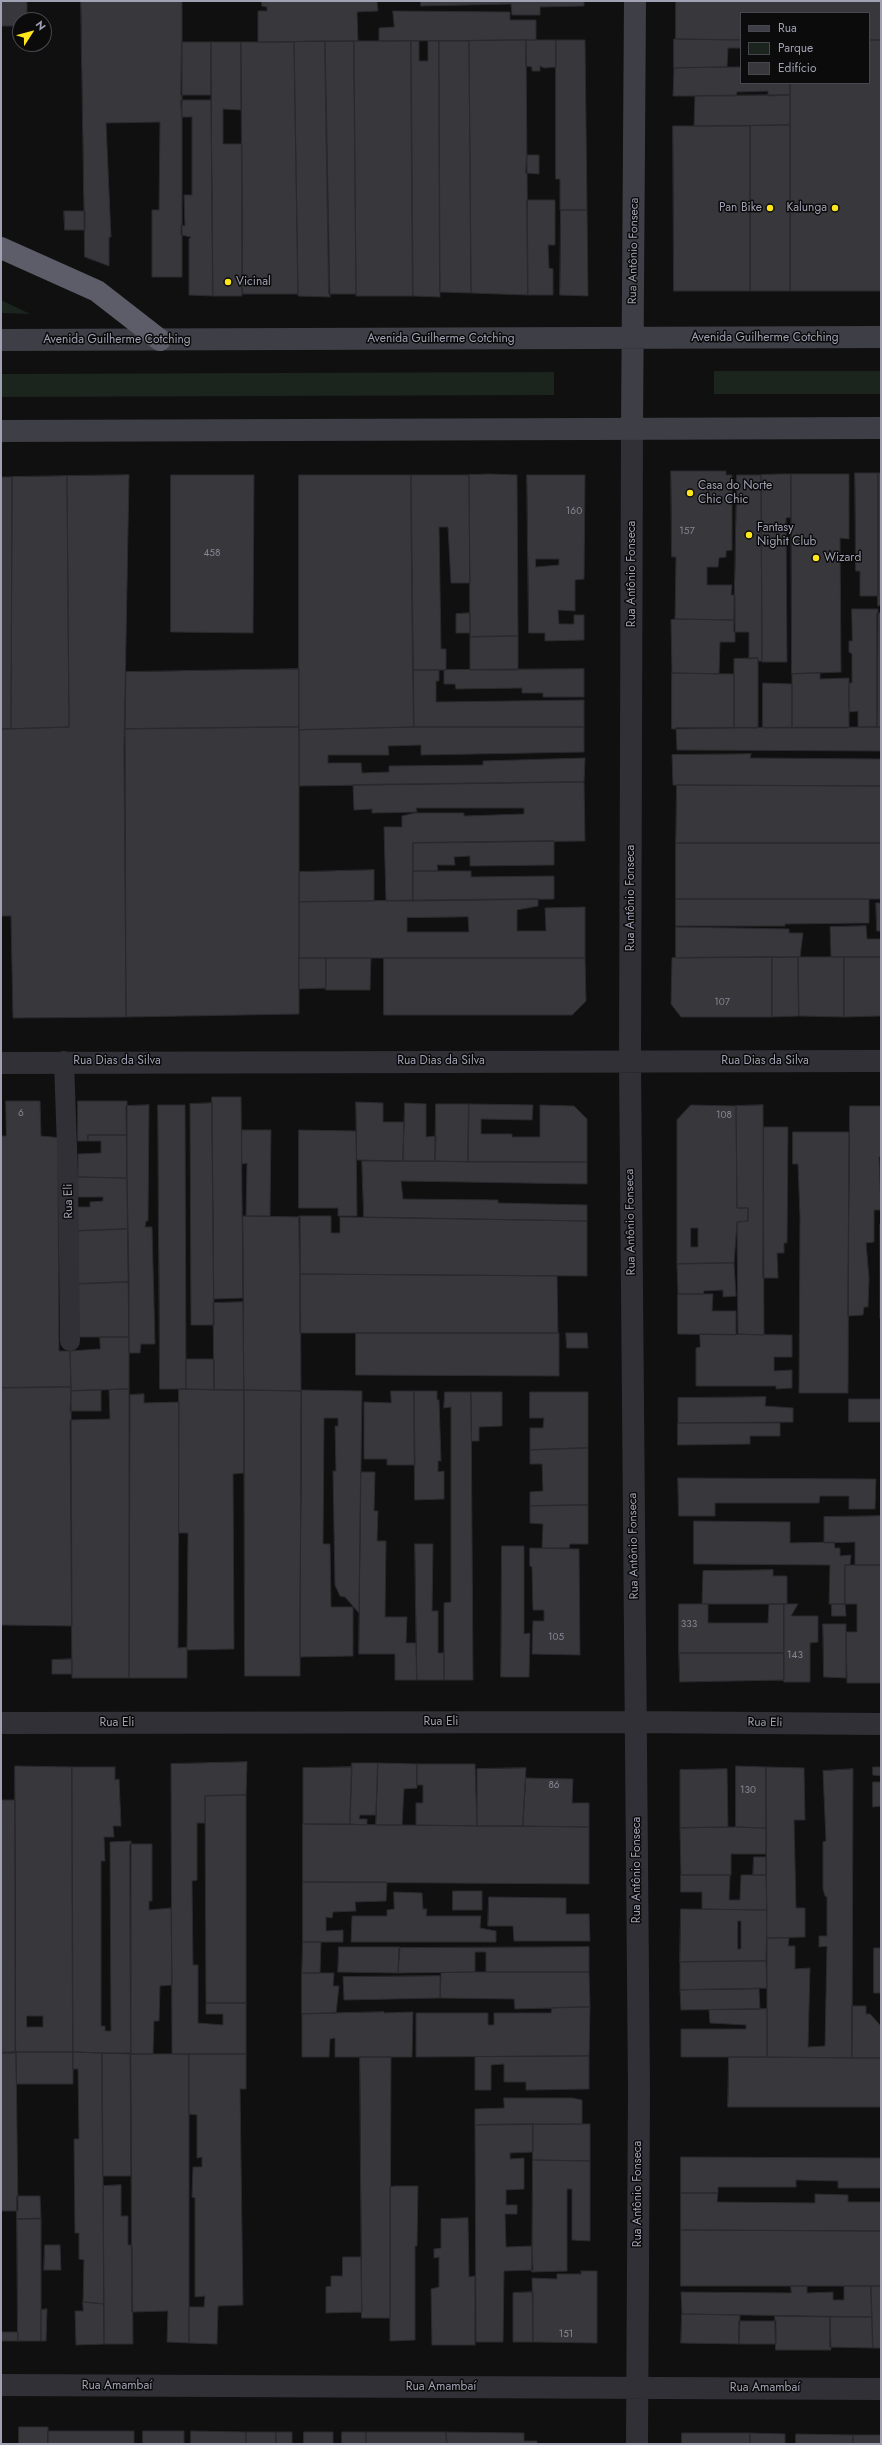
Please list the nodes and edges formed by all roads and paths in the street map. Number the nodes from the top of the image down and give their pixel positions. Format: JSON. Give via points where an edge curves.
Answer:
{"nodes":[{"id":1,"x":635,"y":1,"type":"edge"},
{"id":2,"x":1,"y":248,"type":"edge"},
{"id":3,"x":881,"y":337,"type":"edge"},
{"id":4,"x":633,"y":338,"type":"junction"},
{"id":5,"x":1,"y":340,"type":"edge"},
{"id":6,"x":160,"y":340,"type":"junction"},
{"id":7,"x":881,"y":428,"type":"edge"},
{"id":8,"x":632,"y":429,"type":"junction"},
{"id":9,"x":1,"y":431,"type":"edge"},
{"id":10,"x":64,"y":1061,"type":"junction"},
{"id":11,"x":881,"y":1061,"type":"edge"},
{"id":12,"x":630,"y":1062,"type":"junction"},
{"id":13,"x":1,"y":1063,"type":"edge"},
{"id":14,"x":70,"y":1341,"type":"dead end"},
{"id":15,"x":636,"y":1722,"type":"junction"},
{"id":16,"x":1,"y":1723,"type":"edge"},
{"id":17,"x":881,"y":1724,"type":"edge"},
{"id":18,"x":1,"y":2386,"type":"edge"},
{"id":19,"x":637,"y":2388,"type":"junction"},
{"id":20,"x":881,"y":2389,"type":"edge"},
{"id":21,"x":637,"y":2444,"type":"edge"}],
"edges":[{"from":1,"to":4,"type":"main road","name":"Rua Antônio Fonseca"},
{"from":2,"to":6,"type":"highway","via":[[97,290]]},
{"from":3,"to":4,"type":"main road","name":"Avenida Guilherme Cotching"},
{"from":4,"to":6,"type":"main road","name":"Avenida Guilherme Cotching"},
{"from":4,"to":8,"type":"main road","name":"Rua Antônio Fonseca"},
{"from":5,"to":6,"type":"main road","name":"Avenida Guilherme Cotching"},
{"from":7,"to":8,"type":"main road"},
{"from":8,"to":9,"type":"main road"},
{"from":8,"to":12,"type":"street","name":"Rua Antônio Fonseca"},
{"from":10,"to":12,"type":"street","name":"Rua Dias da Silva"},
{"from":10,"to":13,"type":"street","name":"Rua Dias da Silva"},
{"from":10,"to":14,"type":"lane","name":"Rua Eli"},
{"from":11,"to":12,"type":"street","name":"Rua Dias da Silva"},
{"from":12,"to":15,"type":"street","name":"Rua Antônio Fonseca"},
{"from":15,"to":16,"type":"street","name":"Rua Eli"},
{"from":15,"to":17,"type":"street","name":"Rua Eli"},
{"from":15,"to":19,"type":"street","name":"Rua Antônio Fonseca","via":[[639,2082]]},
{"from":18,"to":19,"type":"street","name":"Rua Amambaí"},
{"from":19,"to":20,"type":"street","name":"Rua Amambaí"},
{"from":19,"to":21,"type":"street","name":"Rua Antônio Fonseca"}]}
